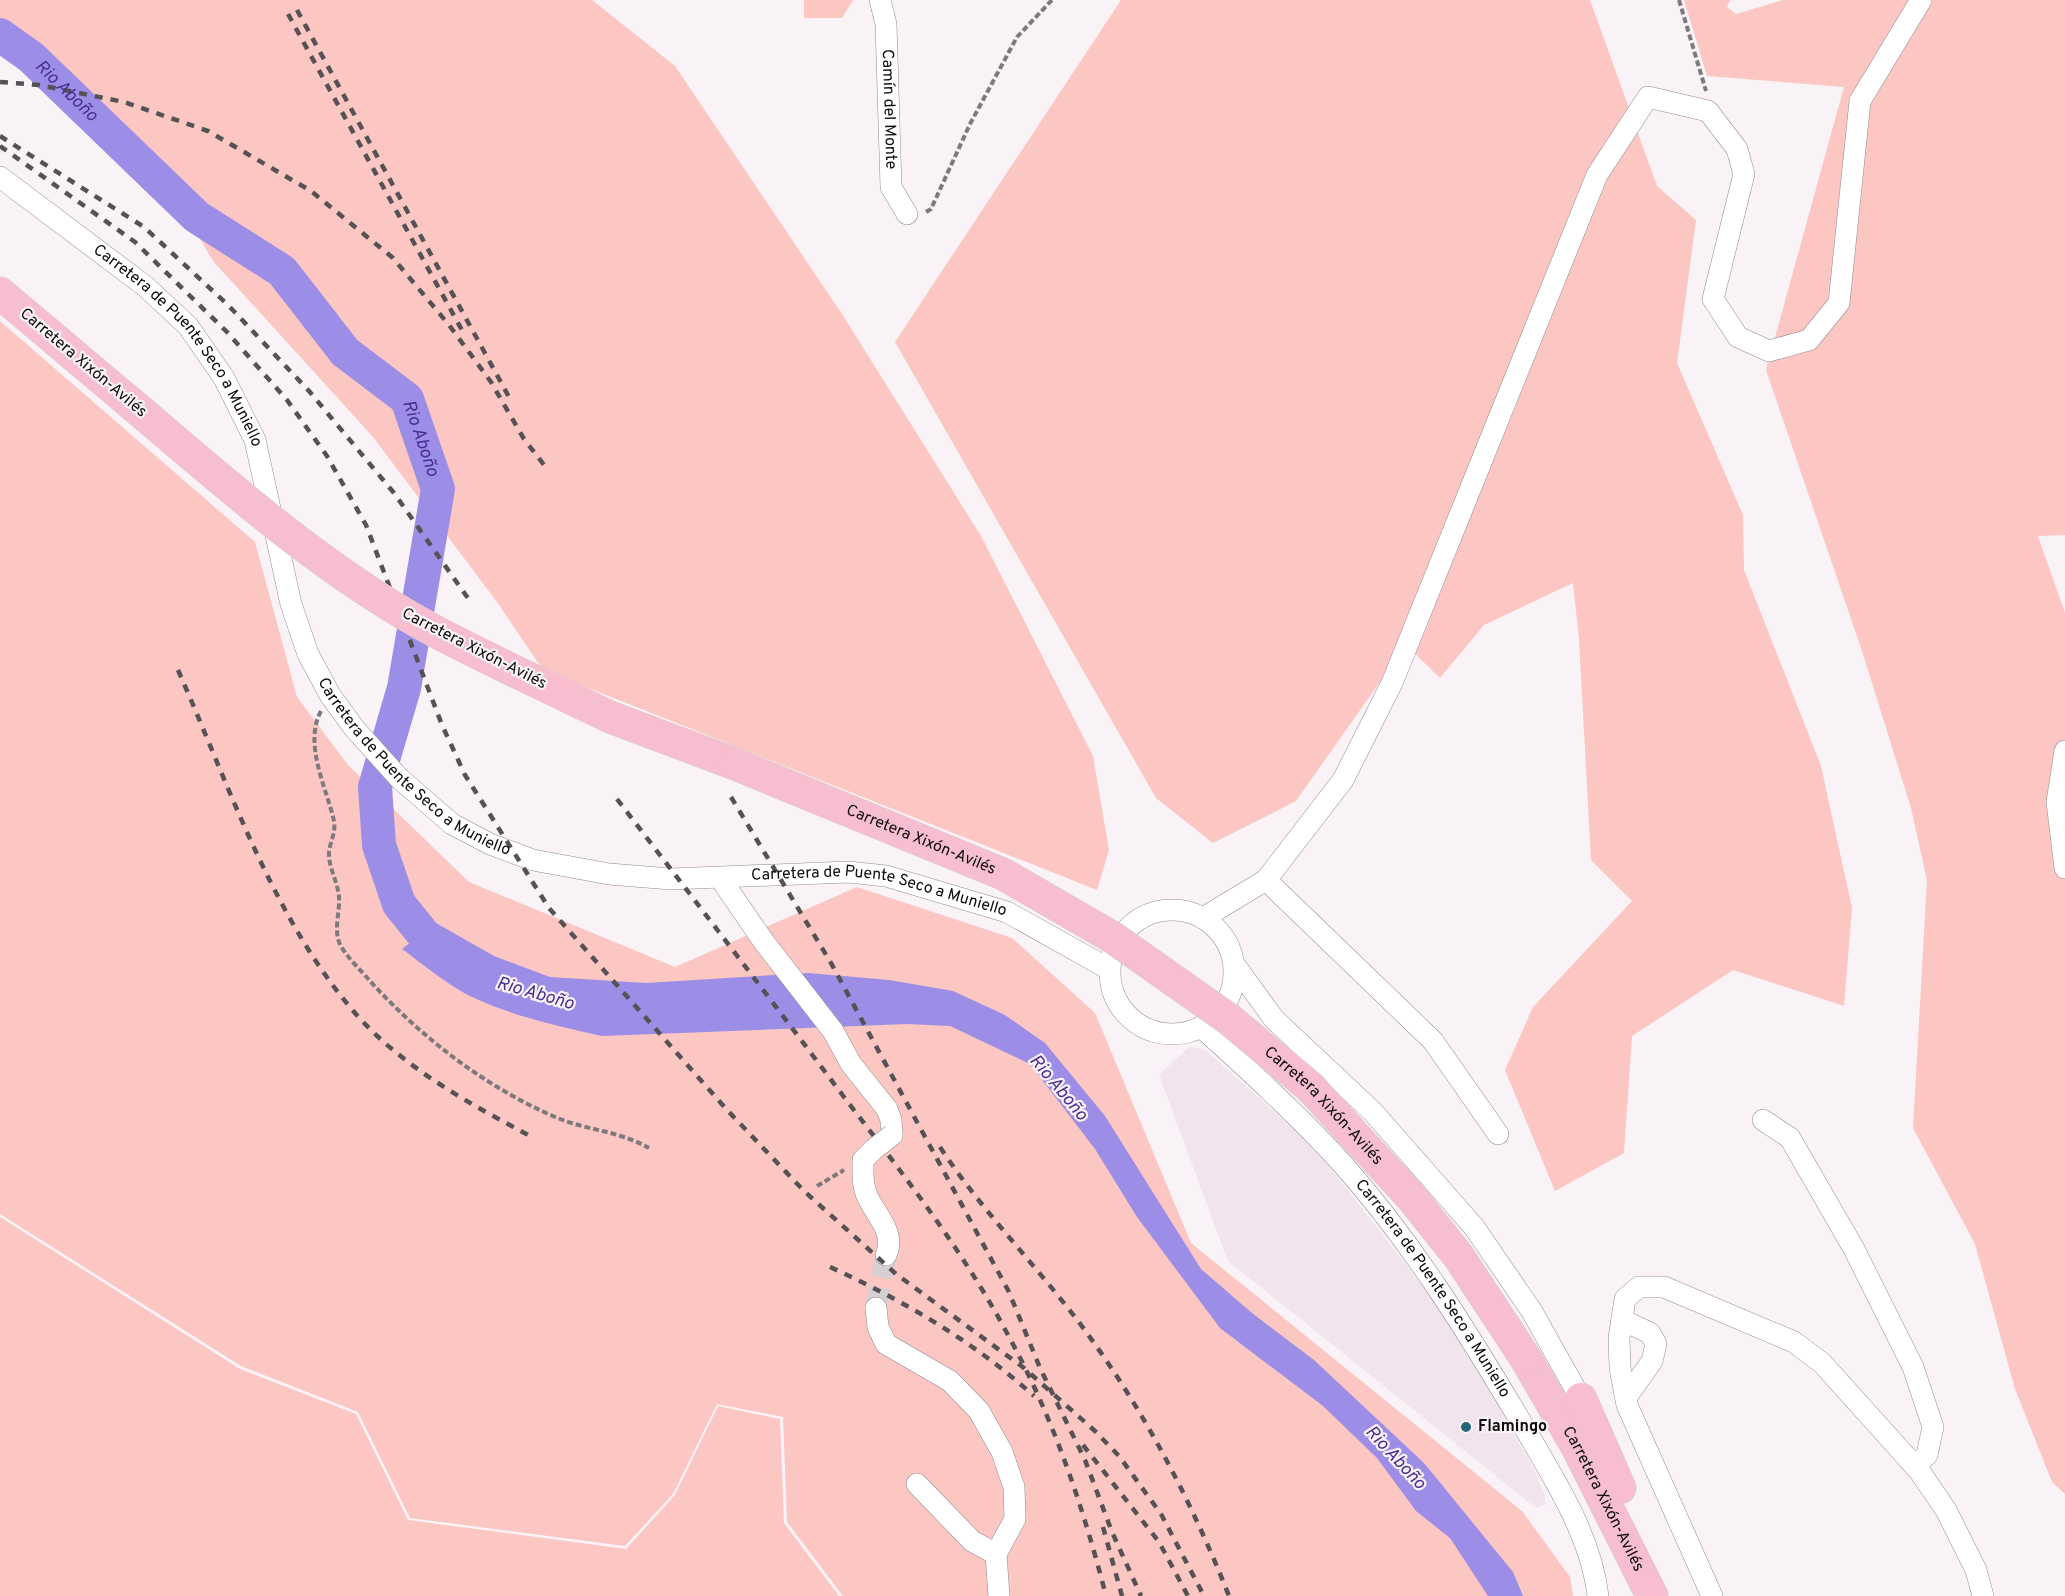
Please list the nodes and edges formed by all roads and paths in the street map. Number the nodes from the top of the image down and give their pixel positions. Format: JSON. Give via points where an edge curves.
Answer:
{"nodes":[{"id":1,"x":880,"y":0,"type":"edge"},
{"id":2,"x":1052,"y":0,"type":"edge"},
{"id":3,"x":1679,"y":0,"type":"edge"},
{"id":4,"x":1922,"y":0,"type":"edge"},
{"id":5,"x":1708,"y":111,"type":"junction"},
{"id":6,"x":0,"y":177,"type":"edge"},
{"id":7,"x":907,"y":214,"type":"joint"},
{"id":8,"x":0,"y":293,"type":"edge"},
{"id":9,"x":330,"y":695,"type":"junction"},
{"id":10,"x":2065,"y":751,"type":"edge"},
{"id":11,"x":2065,"y":868,"type":"edge"},
{"id":12,"x":720,"y":879,"type":"junction"},
{"id":13,"x":1266,"y":880,"type":"junction"},
{"id":14,"x":1203,"y":918,"type":"junction"},
{"id":15,"x":1234,"y":964,"type":"junction"},
{"id":16,"x":1109,"y":969,"type":"junction"},
{"id":17,"x":1201,"y":1027,"type":"junction"},
{"id":18,"x":1763,"y":1120,"type":"dead end"},
{"id":19,"x":1498,"y":1134,"type":"dead end"},
{"id":20,"x":649,"y":1148,"type":"dead end"},
{"id":21,"x":868,"y":1155,"type":"junction"},
{"id":22,"x":817,"y":1186,"type":"dead end"},
{"id":23,"x":886,"y":1255,"type":"tunnel mouth"},
{"id":24,"x":876,"y":1308,"type":"tunnel mouth"},
{"id":25,"x":1622,"y":1320,"type":"junction"},
{"id":26,"x":1626,"y":1398,"type":"junction"},
{"id":27,"x":1581,"y":1399,"type":"joint"},
{"id":28,"x":1915,"y":1466,"type":"junction"},
{"id":29,"x":916,"y":1484,"type":"dead end"},
{"id":30,"x":996,"y":1554,"type":"junction"},
{"id":31,"x":999,"y":1596,"type":"edge"},
{"id":32,"x":1598,"y":1596,"type":"edge"},
{"id":33,"x":1652,"y":1596,"type":"edge"},
{"id":34,"x":1667,"y":1596,"type":"edge"},
{"id":35,"x":1712,"y":1596,"type":"edge"},
{"id":36,"x":1983,"y":1596,"type":"edge"}],
"edges":[{"from":1,"to":7,"type":"street","name":"Camín del Monte","via":[[886,24],[891,187]]},
{"from":2,"to":7,"type":"path","via":[[1011,45],[931,209],[914,221]]},
{"from":3,"to":5,"type":"path","via":[[1707,95]]},
{"from":4,"to":5,"type":"street","via":[[1860,101],[1839,303],[1809,340],[1769,351],[1738,337],[1713,299],[1744,174],[1737,149]]},
{"from":5,"to":13,"type":"street","via":[[1648,97],[1597,175],[1392,683],[1343,780]]},
{"from":6,"to":9,"type":"street","name":"Carretera de Puente Seco a Muniello","via":[[145,286],[188,327],[224,378],[255,440],[291,604],[308,654]]},
{"from":8,"to":33,"type":"highway","name":"Carretera Xixón-Avilés","bridge":true,"via":[[287,532],[374,595],[437,633],[610,717],[1004,874],[1112,937],[1230,1020],[1310,1087],[1459,1257],[1526,1359],[1577,1447]]},
{"from":9,"to":12,"type":"street","name":"Carretera de Puente Seco a Muniello","via":[[399,778],[452,824],[490,844],[533,860],[609,874]]},
{"from":9,"to":20,"type":"path","via":[[317,718],[315,744],[324,794],[335,824],[329,853],[339,896],[339,941],[351,959],[418,1031],[458,1062],[513,1096],[557,1117],[627,1135]]},
{"from":10,"to":11,"type":"street","via":[[2057,802]]},
{"from":12,"to":16,"type":"street","name":"Carretera de Puente Seco a Muniello","via":[[848,872],[886,876],[1007,912]]},
{"from":12,"to":21,"type":"street","bridge":true,"via":[[833,1031],[851,1064],[887,1108],[892,1135]]},
{"from":13,"to":14,"type":"street"},
{"from":13,"to":19,"type":"street","via":[[1433,1041]]},
{"from":14,"to":15,"type":"street","via":[[1218,930]]},
{"from":14,"to":16,"type":"street","via":[[1183,910],[1162,910],[1142,917],[1125,930],[1114,948]]},
{"from":15,"to":17,"type":"street","via":[[1227,1000],[1216,1016]]},
{"from":15,"to":27,"type":"street","via":[[1274,1019],[1373,1112],[1474,1227],[1531,1310]]},
{"from":16,"to":17,"type":"street","via":[[1113,994],[1128,1016],[1150,1030],[1176,1034]]},
{"from":17,"to":32,"type":"street","name":"Carretera de Puente Seco a Muniello","via":[[1271,1089],[1339,1160],[1453,1309],[1578,1525]]},
{"from":18,"to":28,"type":"street","via":[[1790,1138],[1860,1258],[1913,1367],[1933,1427],[1927,1455]]},
{"from":21,"to":22,"type":"path"},
{"from":21,"to":23,"type":"street","via":[[863,1179],[867,1197],[888,1237]]},
{"from":24,"to":30,"type":"street","via":[[878,1327],[886,1344],[950,1381],[980,1411],[1002,1452],[1014,1487],[1015,1519]]},
{"from":25,"to":26,"type":"street","via":[[1620,1368]]},
{"from":25,"to":26,"type":"street","via":[[1650,1333],[1656,1344],[1652,1361]]},
{"from":25,"to":28,"type":"street","via":[[1625,1299],[1639,1287],[1664,1287],[1794,1342],[1821,1363]]},
{"from":26,"to":35,"type":"street"},
{"from":27,"to":34,"type":"highway"},
{"from":28,"to":36,"type":"street","via":[[1946,1510],[1976,1570]]},
{"from":29,"to":30,"type":"street","via":[[972,1541]]},
{"from":30,"to":31,"type":"street"}]}
